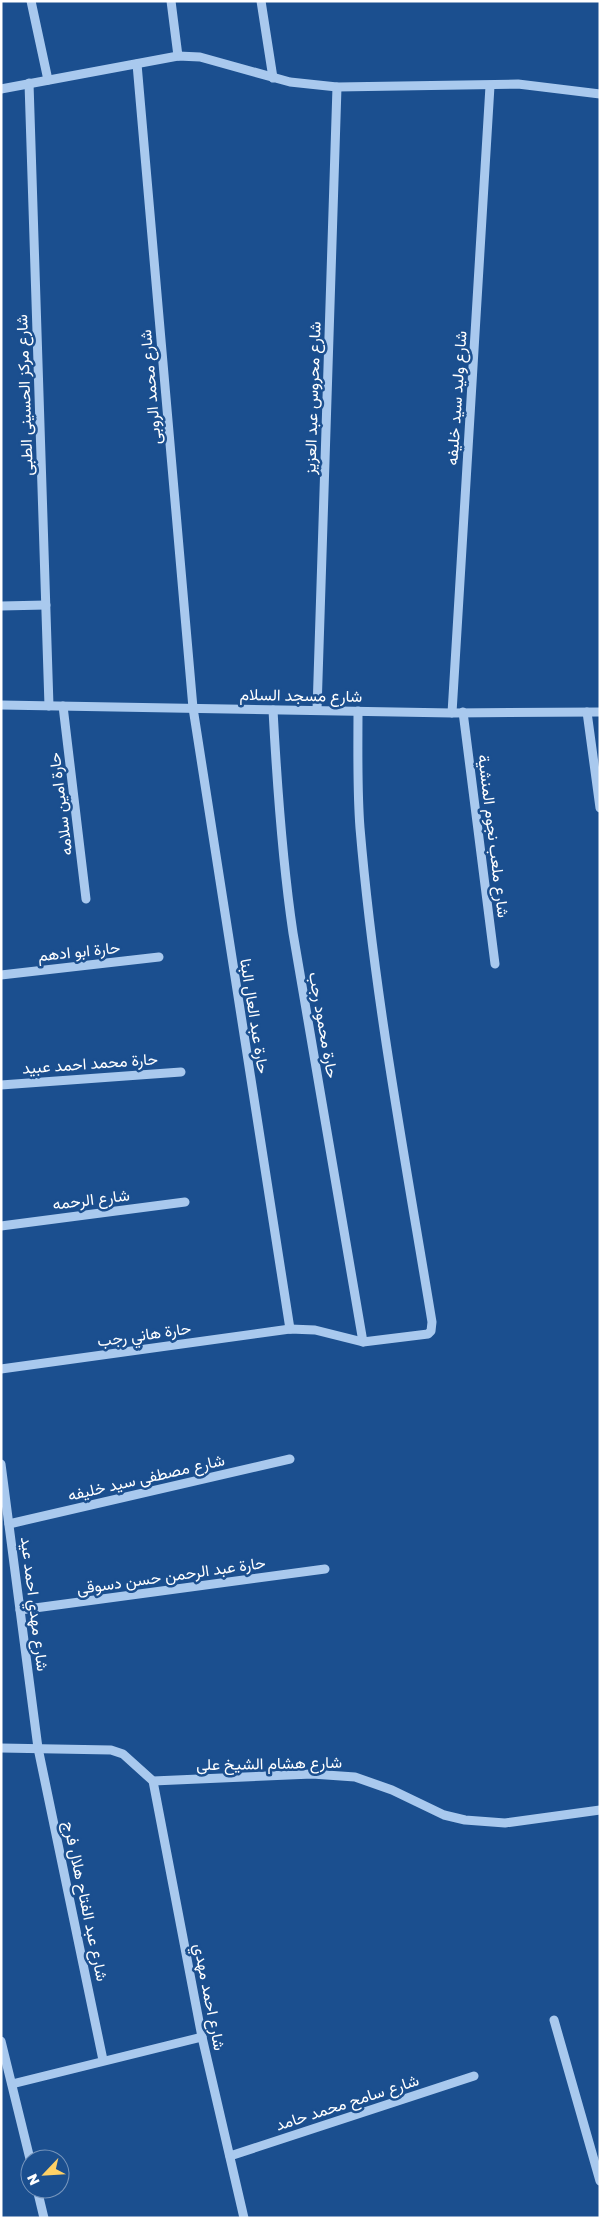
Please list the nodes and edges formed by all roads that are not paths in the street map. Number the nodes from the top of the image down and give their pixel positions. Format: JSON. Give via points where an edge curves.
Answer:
{"nodes":[{"id":1,"x":31,"y":1,"type":"edge"},
{"id":2,"x":171,"y":1,"type":"edge"},
{"id":3,"x":262,"y":1,"type":"edge"},
{"id":4,"x":178,"y":56,"type":"junction"},
{"id":5,"x":137,"y":64,"type":"junction"},
{"id":6,"x":273,"y":78,"type":"junction"},
{"id":7,"x":48,"y":80,"type":"junction"},
{"id":8,"x":29,"y":83,"type":"junction"},
{"id":9,"x":490,"y":86,"type":"junction"},
{"id":10,"x":337,"y":87,"type":"junction"},
{"id":11,"x":1,"y":89,"type":"edge"},
{"id":12,"x":600,"y":94,"type":"edge"},
{"id":13,"x":46,"y":605,"type":"junction"},
{"id":14,"x":1,"y":606,"type":"edge"},
{"id":15,"x":1,"y":705,"type":"edge"},
{"id":16,"x":49,"y":706,"type":"junction"},
{"id":17,"x":63,"y":706,"type":"junction"},
{"id":18,"x":193,"y":708,"type":"junction"},
{"id":19,"x":274,"y":710,"type":"junction"},
{"id":20,"x":317,"y":710,"type":"junction"},
{"id":21,"x":358,"y":710,"type":"junction"},
{"id":22,"x":452,"y":712,"type":"junction"},
{"id":23,"x":464,"y":712,"type":"junction"},
{"id":24,"x":587,"y":712,"type":"junction"},
{"id":25,"x":600,"y":712,"type":"edge"},
{"id":26,"x":600,"y":808,"type":"edge"},
{"id":27,"x":86,"y":899,"type":"dead end"},
{"id":28,"x":160,"y":957,"type":"dead end"},
{"id":29,"x":496,"y":964,"type":"dead end"},
{"id":30,"x":1,"y":975,"type":"edge"},
{"id":31,"x":182,"y":1072,"type":"dead end"},
{"id":32,"x":1,"y":1085,"type":"edge"},
{"id":33,"x":184,"y":1202,"type":"dead end"},
{"id":34,"x":1,"y":1226,"type":"edge"},
{"id":35,"x":290,"y":1329,"type":"junction"},
{"id":36,"x":363,"y":1342,"type":"junction"},
{"id":37,"x":1,"y":1369,"type":"edge"},
{"id":38,"x":290,"y":1459,"type":"dead end"},
{"id":39,"x":1,"y":1464,"type":"edge"},
{"id":40,"x":9,"y":1524,"type":"junction"},
{"id":41,"x":325,"y":1569,"type":"dead end"},
{"id":42,"x":20,"y":1610,"type":"junction"},
{"id":43,"x":1,"y":1748,"type":"edge"},
{"id":44,"x":38,"y":1748,"type":"junction"},
{"id":45,"x":153,"y":1781,"type":"junction"},
{"id":46,"x":600,"y":1810,"type":"edge"},
{"id":47,"x":554,"y":2020,"type":"dead end"},
{"id":48,"x":202,"y":2037,"type":"junction"},
{"id":49,"x":1,"y":2040,"type":"edge"},
{"id":50,"x":104,"y":2060,"type":"junction"},
{"id":51,"x":474,"y":2076,"type":"dead end"},
{"id":52,"x":12,"y":2084,"type":"junction"},
{"id":53,"x":28,"y":2149,"type":"edge"},
{"id":54,"x":230,"y":2156,"type":"junction"},
{"id":55,"x":600,"y":2181,"type":"edge"},
{"id":56,"x":39,"y":2199,"type":"edge"},
{"id":57,"x":44,"y":2218,"type":"edge"},
{"id":58,"x":244,"y":2218,"type":"edge"}],
"edges":[{"from":1,"to":7,"type":"street"},
{"from":2,"to":4,"type":"street"},
{"from":3,"to":6,"type":"street"},
{"from":4,"to":5,"type":"street"},
{"from":4,"to":6,"type":"street","via":[[200,57]]},
{"from":5,"to":7,"type":"street"},
{"from":5,"to":18,"type":"street","name":"شارع محمد الروبى"},
{"from":6,"to":10,"type":"street"},
{"from":7,"to":8,"type":"street"},
{"from":8,"to":11,"type":"street"},
{"from":8,"to":13,"type":"street","name":"شارع مركز الحسينى الطبى"},
{"from":9,"to":10,"type":"street"},
{"from":9,"to":12,"type":"street","via":[[518,84]]},
{"from":9,"to":22,"type":"street","name":"شارع وليد سيد خليفه"},
{"from":10,"to":20,"type":"street","name":"شارع محروس عبد العزيز"},
{"from":13,"to":14,"type":"street"},
{"from":13,"to":16,"type":"street","name":"شارع مركز الحسينى الطبى"},
{"from":15,"to":16,"type":"street","name":"شارع مسجد السلام"},
{"from":16,"to":17,"type":"street","name":"شارع مسجد السلام"},
{"from":17,"to":18,"type":"street","name":"شارع مسجد السلام"},
{"from":17,"to":27,"type":"street","name":"حارة امين سلامه"},
{"from":18,"to":19,"type":"street","name":"شارع مسجد السلام"},
{"from":18,"to":35,"type":"street","name":"حارة عبد العال البنا"},
{"from":19,"to":20,"type":"street","name":"شارع مسجد السلام"},
{"from":19,"to":36,"type":"street","name":"حارة محمود رجب","via":[[279,818],[293,933]]},
{"from":20,"to":21,"type":"street","name":"شارع مسجد السلام"},
{"from":21,"to":22,"type":"street","name":"شارع مسجد السلام"},
{"from":21,"to":36,"type":"street","via":[[360,826],[375,962],[433,1328],[428,1334]]},
{"from":22,"to":23,"type":"street","name":"شارع مسجد السلام"},
{"from":23,"to":24,"type":"street","name":"شارع مسجد السلام"},
{"from":23,"to":29,"type":"street","name":"شارع ملعب نجوم المنشية"},
{"from":24,"to":25,"type":"street","name":"شارع مسجد السلام"},
{"from":24,"to":26,"type":"street"},
{"from":28,"to":30,"type":"street","name":"حارة ابو ادهم"},
{"from":31,"to":32,"type":"street","name":"حارة محمد احمد عبيد"},
{"from":33,"to":34,"type":"street","name":"شارع الرحمه"},
{"from":35,"to":36,"type":"street","name":"حارة هاني رجب","via":[[315,1330]]},
{"from":35,"to":37,"type":"street","name":"حارة هاني رجب"},
{"from":38,"to":40,"type":"street","name":"شارع مصطفى سيد خليفه"},
{"from":39,"to":40,"type":"street","name":"شارع مهدي احمد عيد"},
{"from":40,"to":42,"type":"street","name":"شارع مهدي احمد عيد"},
{"from":41,"to":42,"type":"street","name":"حارة عبد الرحمن حسن دسوقى"},
{"from":42,"to":44,"type":"street","name":"شارع مهدي احمد عيد"},
{"from":43,"to":44,"type":"street"},
{"from":44,"to":45,"type":"street","via":[[118,1751]]},
{"from":44,"to":50,"type":"street","name":"شارع عبد الفتاح هلال فرج"},
{"from":45,"to":46,"type":"street","name":"شارع هشام الشيخ على","via":[[312,1774],[355,1777],[392,1790],[444,1815],[465,1820],[497,1822]]},
{"from":45,"to":48,"type":"street","name":"شارع احمد مهدي"},
{"from":47,"to":55,"type":"street"},
{"from":48,"to":50,"type":"street"},
{"from":48,"to":54,"type":"street","name":"شارع احمد مهدي"},
{"from":49,"to":52,"type":"street"},
{"from":50,"to":52,"type":"street"},
{"from":51,"to":54,"type":"street","name":"شارع سامح محمد حامد"},
{"from":52,"to":53,"type":"street"},
{"from":54,"to":58,"type":"street","name":"شارع احمد مهدي"},
{"from":56,"to":57,"type":"street"}]}
